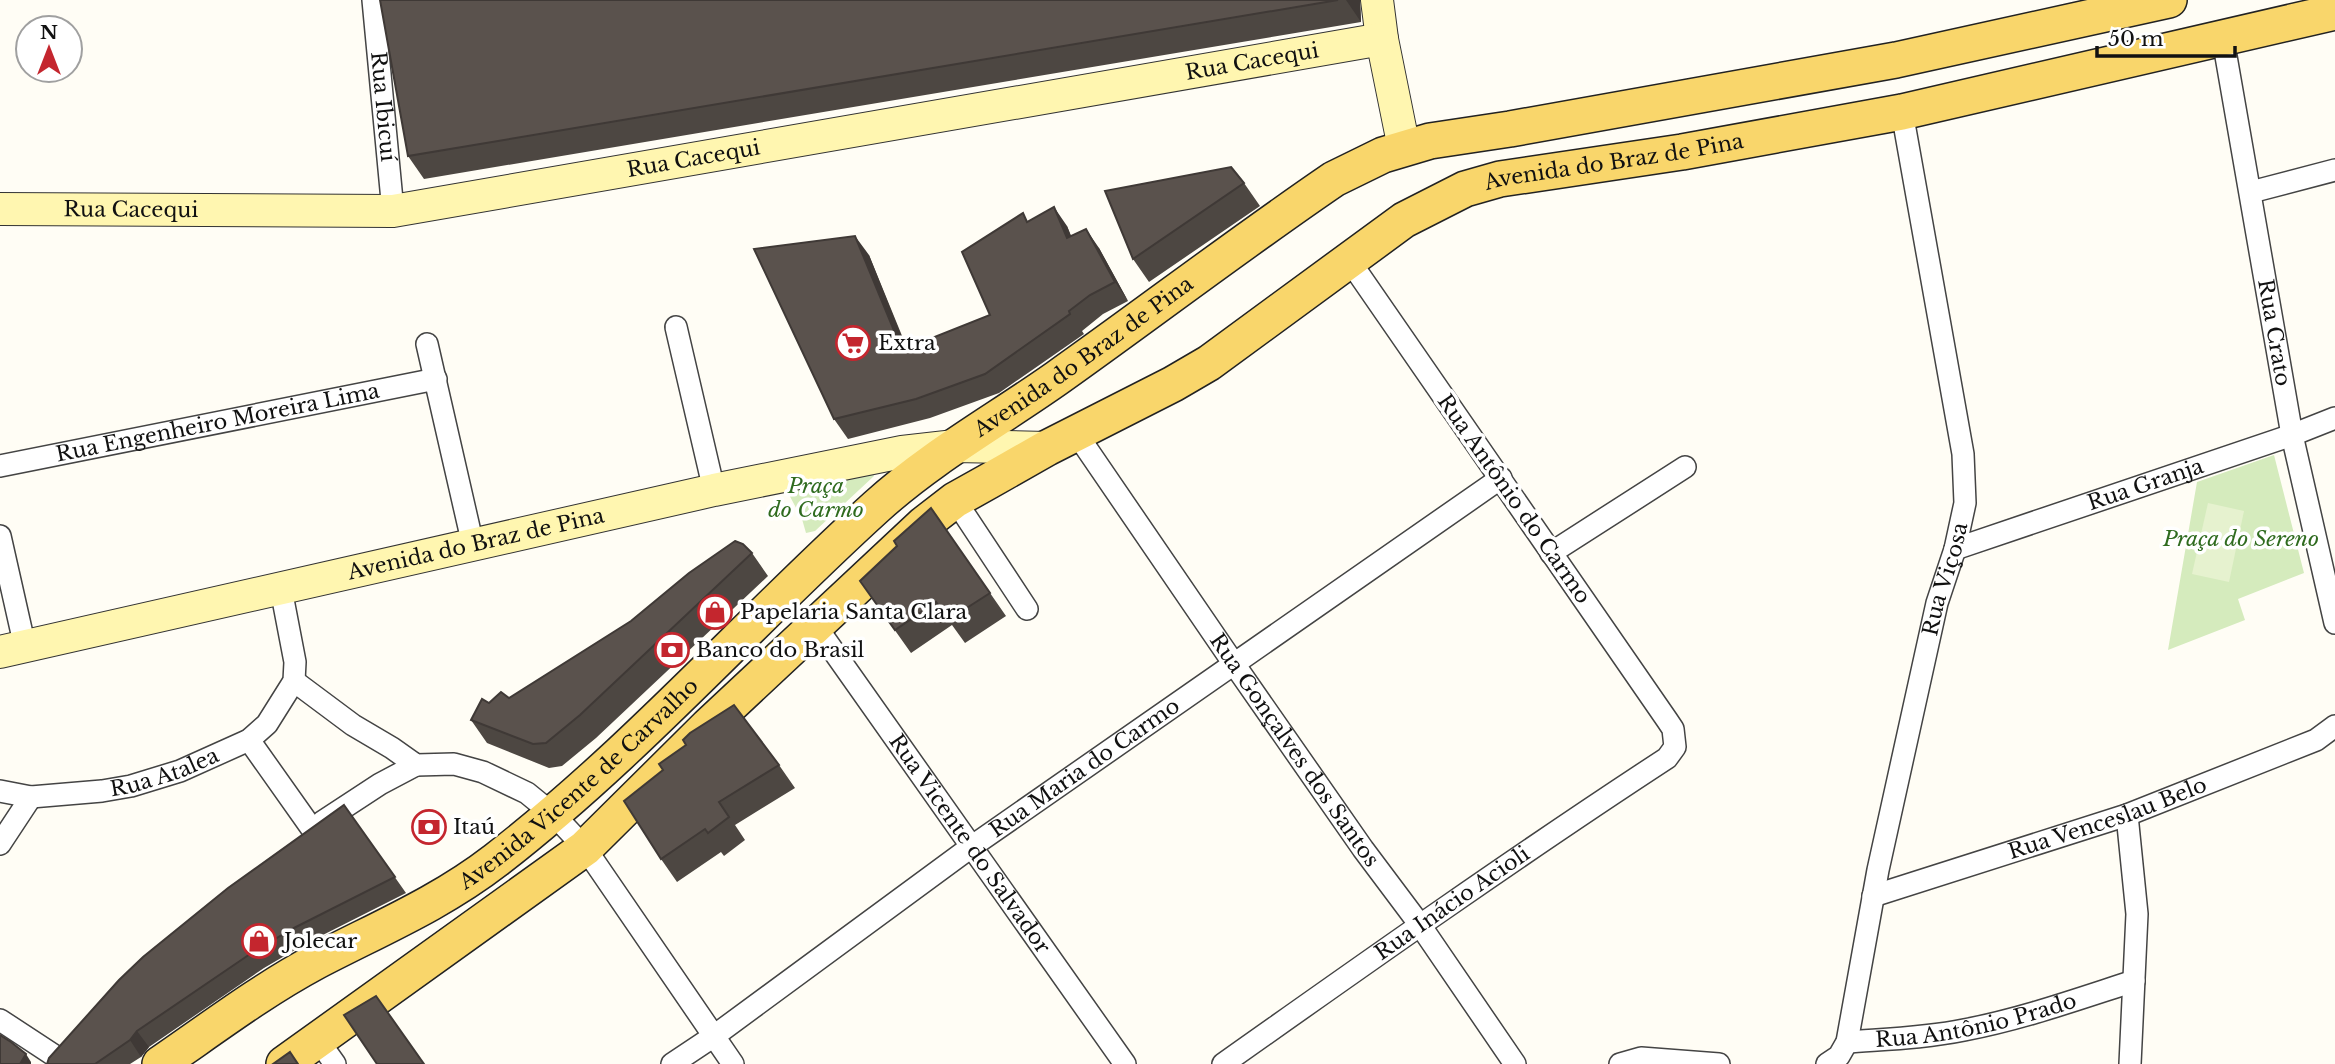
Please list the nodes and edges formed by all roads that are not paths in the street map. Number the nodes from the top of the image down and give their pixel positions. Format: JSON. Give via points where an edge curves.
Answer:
{"nodes":[{"id":1,"x":373,"y":0,"type":"edge"},
{"id":2,"x":1377,"y":0,"type":"edge"},
{"id":3,"x":2169,"y":0,"type":"edge"},
{"id":4,"x":2335,"y":12,"type":"edge"},
{"id":5,"x":1382,"y":39,"type":"junction"},
{"id":6,"x":2223,"y":39,"type":"junction"},
{"id":7,"x":1902,"y":112,"type":"junction"},
{"id":8,"x":1404,"y":148,"type":"junction"},
{"id":9,"x":2335,"y":170,"type":"edge"},
{"id":10,"x":2251,"y":192,"type":"junction"},
{"id":11,"x":0,"y":209,"type":"edge"},
{"id":12,"x":393,"y":211,"type":"junction"},
{"id":13,"x":1349,"y":260,"type":"junction"},
{"id":14,"x":676,"y":327,"type":"dead end"},
{"id":15,"x":427,"y":344,"type":"dead end"},
{"id":16,"x":436,"y":379,"type":"junction"},
{"id":17,"x":2335,"y":418,"type":"edge"},
{"id":18,"x":2292,"y":435,"type":"junction"},
{"id":19,"x":1062,"y":440,"type":"junction"},
{"id":20,"x":955,"y":446,"type":"junction"},
{"id":21,"x":0,"y":467,"type":"edge"},
{"id":22,"x":1685,"y":467,"type":"dead end"},
{"id":23,"x":1501,"y":478,"type":"junction"},
{"id":24,"x":714,"y":490,"type":"junction"},
{"id":25,"x":955,"y":500,"type":"junction"},
{"id":26,"x":0,"y":536,"type":"edge"},
{"id":27,"x":473,"y":545,"type":"junction"},
{"id":28,"x":1955,"y":549,"type":"junction"},
{"id":29,"x":1551,"y":552,"type":"junction"},
{"id":30,"x":281,"y":589,"type":"junction"},
{"id":31,"x":1027,"y":609,"type":"dead end"},
{"id":32,"x":2335,"y":623,"type":"edge"},
{"id":33,"x":815,"y":625,"type":"junction"},
{"id":34,"x":13,"y":649,"type":"edge"},
{"id":35,"x":1234,"y":664,"type":"junction"},
{"id":36,"x":294,"y":681,"type":"junction"},
{"id":37,"x":2335,"y":726,"type":"edge"},
{"id":38,"x":1676,"y":739,"type":"joint"},
{"id":39,"x":250,"y":740,"type":"junction"},
{"id":40,"x":416,"y":765,"type":"junction"},
{"id":41,"x":0,"y":791,"type":"edge"},
{"id":42,"x":31,"y":797,"type":"junction"},
{"id":43,"x":554,"y":815,"type":"junction"},
{"id":44,"x":2127,"y":815,"type":"junction"},
{"id":45,"x":312,"y":829,"type":"junction"},
{"id":46,"x":0,"y":844,"type":"edge"},
{"id":47,"x":291,"y":845,"type":"edge"},
{"id":48,"x":971,"y":847,"type":"junction"},
{"id":49,"x":585,"y":848,"type":"junction"},
{"id":50,"x":1873,"y":896,"type":"junction"},
{"id":51,"x":1420,"y":925,"type":"junction"},
{"id":52,"x":2134,"y":981,"type":"junction"},
{"id":53,"x":0,"y":1020,"type":"edge"},
{"id":54,"x":714,"y":1036,"type":"junction"},
{"id":55,"x":1847,"y":1042,"type":"junction"},
{"id":56,"x":327,"y":1052,"type":"edge"},
{"id":57,"x":59,"y":1057,"type":"edge"},
{"id":58,"x":160,"y":1064,"type":"edge"},
{"id":59,"x":284,"y":1064,"type":"edge"},
{"id":60,"x":672,"y":1064,"type":"edge"},
{"id":61,"x":733,"y":1064,"type":"edge"},
{"id":62,"x":1125,"y":1064,"type":"edge"},
{"id":63,"x":1223,"y":1064,"type":"edge"},
{"id":64,"x":1515,"y":1064,"type":"edge"},
{"id":65,"x":1620,"y":1064,"type":"edge"},
{"id":66,"x":1719,"y":1064,"type":"edge"},
{"id":67,"x":1827,"y":1064,"type":"edge"},
{"id":68,"x":2130,"y":1064,"type":"edge"}],
"edges":[{"from":1,"to":12,"type":"street","name":"Rua Ibicuí"},
{"from":2,"to":5,"type":"main road"},
{"from":3,"to":8,"type":"main road","name":"Avenida do Braz de Pina","via":[[1896,61]]},
{"from":4,"to":6,"type":"main road","name":"Avenida do Braz de Pina"},
{"from":5,"to":8,"type":"main road"},
{"from":5,"to":12,"type":"main road","name":"Rua Cacequi"},
{"from":6,"to":7,"type":"main road","name":"Avenida do Braz de Pina"},
{"from":6,"to":10,"type":"street","name":"Rua Crato"},
{"from":7,"to":13,"type":"main road","name":"Avenida do Braz de Pina","via":[[1500,179],[1432,204]]},
{"from":7,"to":28,"type":"street","name":"Rua Viçosa","via":[[1963,454],[1965,503]]},
{"from":8,"to":20,"type":"main road","name":"Avenida do Braz de Pina","via":[[1334,179]]},
{"from":9,"to":10,"type":"street"},
{"from":10,"to":18,"type":"street","name":"Rua Crato"},
{"from":11,"to":12,"type":"main road","name":"Rua Cacequi"},
{"from":13,"to":19,"type":"main road","name":"Avenida do Braz de Pina","via":[[1209,363]]},
{"from":13,"to":23,"type":"street","name":"Rua Antônio do Carmo"},
{"from":14,"to":24,"type":"street"},
{"from":15,"to":16,"type":"street"},
{"from":16,"to":21,"type":"street","name":"Rua Engenheiro Moreira Lima"},
{"from":16,"to":27,"type":"street"},
{"from":17,"to":18,"type":"street","name":"Rua Granja"},
{"from":18,"to":28,"type":"street","name":"Rua Granja"},
{"from":18,"to":32,"type":"street","name":"Rua Crato"},
{"from":19,"to":20,"type":"main road","name":"Avenida do Braz de Pina"},
{"from":19,"to":25,"type":"main road","name":"Avenida Vicente de Carvalho"},
{"from":19,"to":35,"type":"street","name":"Rua Gonçalves dos Santos"},
{"from":20,"to":24,"type":"main road","name":"Avenida do Braz de Pina","via":[[902,452]]},
{"from":20,"to":43,"type":"main road","name":"Avenida Vicente de Carvalho","via":[[877,506]]},
{"from":22,"to":29,"type":"street"},
{"from":23,"to":29,"type":"street","name":"Rua Antônio do Carmo"},
{"from":23,"to":35,"type":"street","name":"Rua Maria do Carmo"},
{"from":24,"to":27,"type":"main road","name":"Avenida do Braz de Pina"},
{"from":25,"to":31,"type":"street"},
{"from":25,"to":33,"type":"main road","name":"Avenida Vicente de Carvalho"},
{"from":26,"to":34,"type":"street"},
{"from":27,"to":30,"type":"main road","name":"Avenida do Braz de Pina"},
{"from":28,"to":50,"type":"street","name":"Rua Viçosa","via":[[1937,603]]},
{"from":29,"to":38,"type":"street","name":"Rua Antônio do Carmo"},
{"from":30,"to":34,"type":"main road","name":"Avenida do Braz de Pina"},
{"from":30,"to":36,"type":"street","via":[[295,662]]},
{"from":33,"to":48,"type":"street","name":"Rua Vicente do Salvador"},
{"from":33,"to":49,"type":"main road","name":"Avenida Vicente de Carvalho"},
{"from":35,"to":48,"type":"street","name":"Rua Maria do Carmo"},
{"from":35,"to":51,"type":"street","name":"Rua Gonçalves dos Santos"},
{"from":36,"to":39,"type":"street","name":"Rua Atalea","via":[[267,724]]},
{"from":36,"to":40,"type":"street","via":[[353,726]]},
{"from":37,"to":44,"type":"street","name":"Rua Venceslau Belo","via":[[2316,740]]},
{"from":38,"to":51,"type":"street","name":"Rua Inácio Acioli","via":[[1667,758]]},
{"from":39,"to":42,"type":"street","name":"Rua Atalea","via":[[180,771],[131,786]]},
{"from":39,"to":45,"type":"street"},
{"from":40,"to":43,"type":"street","via":[[454,764],[483,772],[527,793]]},
{"from":40,"to":45,"type":"street"},
{"from":41,"to":42,"type":"street","name":"Rua Atalea"},
{"from":42,"to":46,"type":"street"},
{"from":43,"to":49,"type":"street"},
{"from":43,"to":58,"type":"main road","name":"Avenida Vicente de Carvalho","via":[[439,900],[315,962]]},
{"from":44,"to":50,"type":"street","name":"Rua Venceslau Belo"},
{"from":44,"to":52,"type":"street","via":[[2137,914]]},
{"from":45,"to":47,"type":"street"},
{"from":48,"to":54,"type":"street","name":"Rua Maria do Carmo"},
{"from":48,"to":62,"type":"street","name":"Rua Vicente do Salvador"},
{"from":49,"to":54,"type":"street"},
{"from":49,"to":56,"type":"main road","name":"Avenida Vicente de Carvalho"},
{"from":50,"to":55,"type":"street","name":"Rua Viçosa"},
{"from":51,"to":63,"type":"street","name":"Rua Inácio Acioli"},
{"from":51,"to":64,"type":"street","name":"Rua Gonçalves dos Santos"},
{"from":52,"to":55,"type":"street","name":"Rua Antônio Prado","via":[[1965,1030]]},
{"from":52,"to":68,"type":"street"},
{"from":53,"to":57,"type":"street"},
{"from":54,"to":60,"type":"street","name":"Rua Maria do Carmo"},
{"from":54,"to":61,"type":"street"},
{"from":55,"to":67,"type":"street","name":"Rua Antônio Prado"},
{"from":56,"to":59,"type":"main road","name":"Avenida Vicente de Carvalho"},
{"from":65,"to":66,"type":"street","via":[[1641,1058]]}]}
